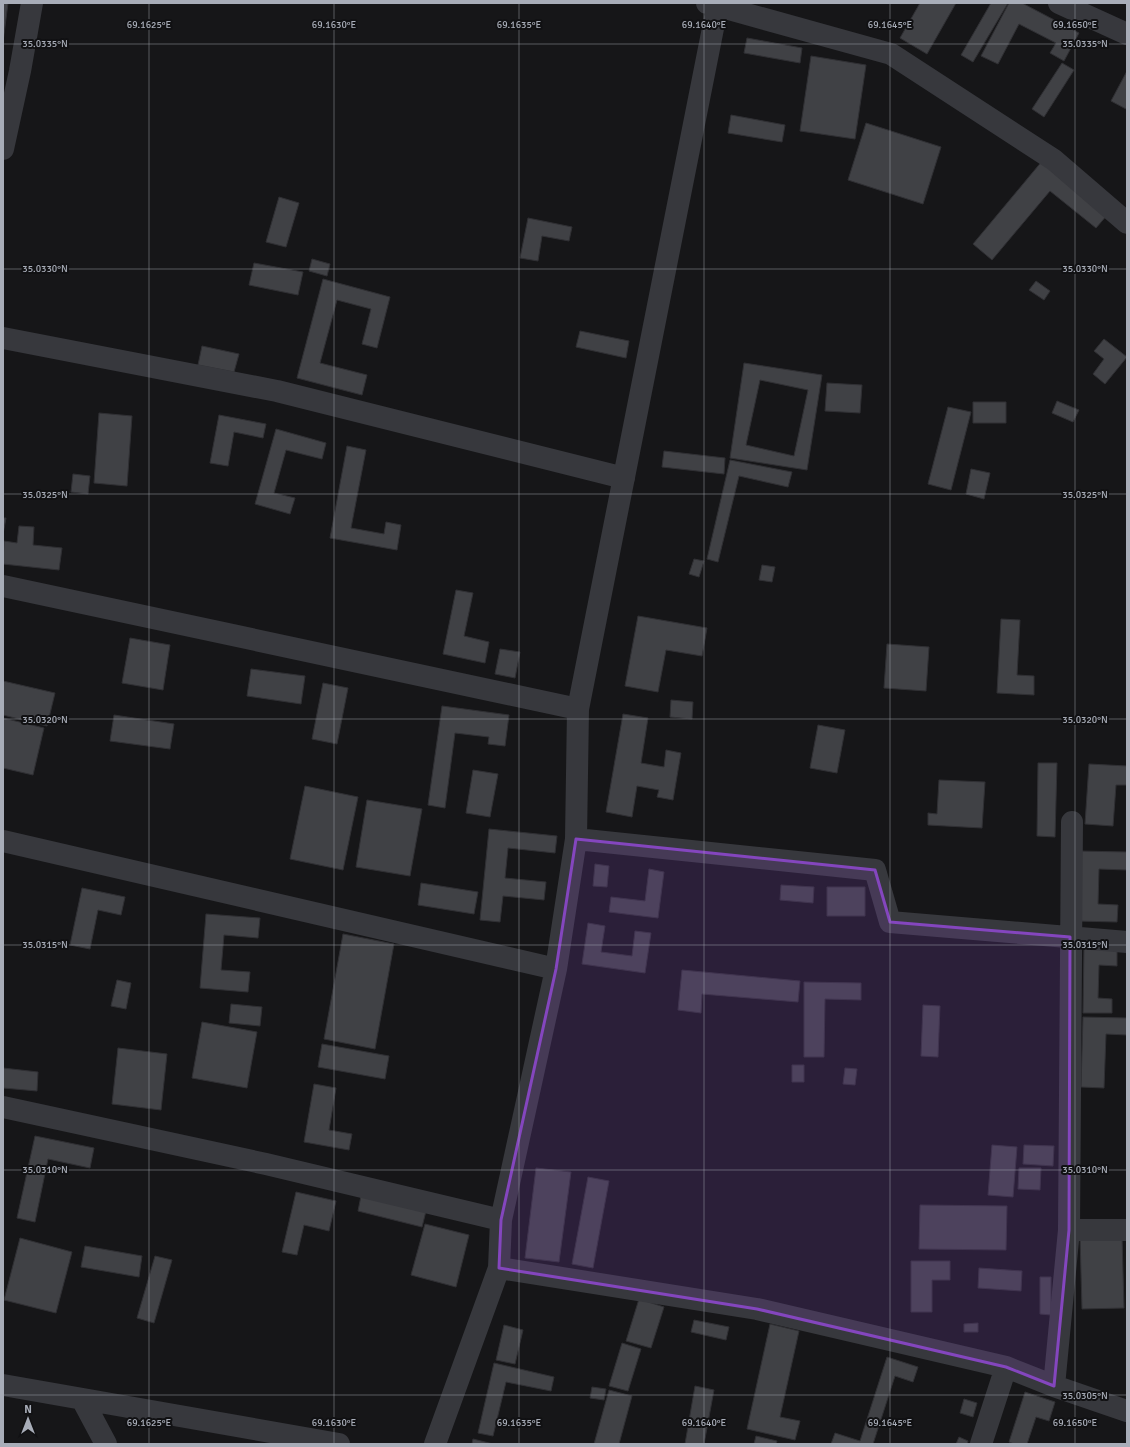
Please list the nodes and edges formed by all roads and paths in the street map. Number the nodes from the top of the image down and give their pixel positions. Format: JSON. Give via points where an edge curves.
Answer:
{"nodes":[{"id":1,"x":32,"y":3,"type":"edge"},
{"id":2,"x":1059,"y":3,"type":"edge"},
{"id":3,"x":714,"y":4,"type":"edge"},
{"id":4,"x":1127,"y":34,"type":"edge"},
{"id":5,"x":3,"y":149,"type":"edge"},
{"id":6,"x":1127,"y":223,"type":"edge"},
{"id":7,"x":3,"y":338,"type":"edge"},
{"id":8,"x":624,"y":478,"type":"junction"},
{"id":9,"x":3,"y":586,"type":"edge"},
{"id":10,"x":578,"y":709,"type":"junction"},
{"id":11,"x":1072,"y":822,"type":"dead end"},
{"id":12,"x":576,"y":839,"type":"junction"},
{"id":13,"x":3,"y":841,"type":"edge"},
{"id":14,"x":1070,"y":937,"type":"junction"},
{"id":15,"x":1127,"y":942,"type":"edge"},
{"id":16,"x":556,"y":969,"type":"junction"},
{"id":17,"x":3,"y":1106,"type":"edge"},
{"id":18,"x":501,"y":1220,"type":"junction"},
{"id":19,"x":1068,"y":1230,"type":"junction"},
{"id":20,"x":1127,"y":1230,"type":"edge"},
{"id":21,"x":499,"y":1268,"type":"junction"},
{"id":22,"x":1006,"y":1367,"type":"junction"},
{"id":23,"x":3,"y":1385,"type":"edge"},
{"id":24,"x":1054,"y":1386,"type":"junction"},
{"id":25,"x":82,"y":1399,"type":"junction"},
{"id":26,"x":1127,"y":1411,"type":"edge"},
{"id":27,"x":106,"y":1444,"type":"edge"},
{"id":28,"x":339,"y":1444,"type":"edge"},
{"id":29,"x":435,"y":1444,"type":"edge"},
{"id":30,"x":982,"y":1444,"type":"edge"}],
"edges":[{"from":1,"to":5,"type":"street"},
{"from":2,"to":4,"type":"street"},
{"from":3,"to":6,"type":"street","via":[[891,54],[1054,160]]},
{"from":3,"to":8,"type":"street"},
{"from":7,"to":8,"type":"street","via":[[277,391]]},
{"from":8,"to":10,"type":"street"},
{"from":9,"to":10,"type":"street"},
{"from":10,"to":12,"type":"street"},
{"from":11,"to":14,"type":"street"},
{"from":12,"to":14,"type":"street","via":[[875,870],[890,922]]},
{"from":12,"to":16,"type":"street"},
{"from":13,"to":16,"type":"street"},
{"from":14,"to":15,"type":"street"},
{"from":14,"to":19,"type":"street"},
{"from":16,"to":18,"type":"street"},
{"from":17,"to":18,"type":"street","via":[[266,1164]]},
{"from":18,"to":21,"type":"street"},
{"from":19,"to":20,"type":"street"},
{"from":19,"to":24,"type":"street"},
{"from":21,"to":22,"type":"street","via":[[757,1309]]},
{"from":21,"to":29,"type":"street"},
{"from":22,"to":24,"type":"street"},
{"from":22,"to":30,"type":"street"},
{"from":23,"to":25,"type":"street"},
{"from":24,"to":26,"type":"street"},
{"from":25,"to":27,"type":"street"},
{"from":25,"to":28,"type":"street"}]}
